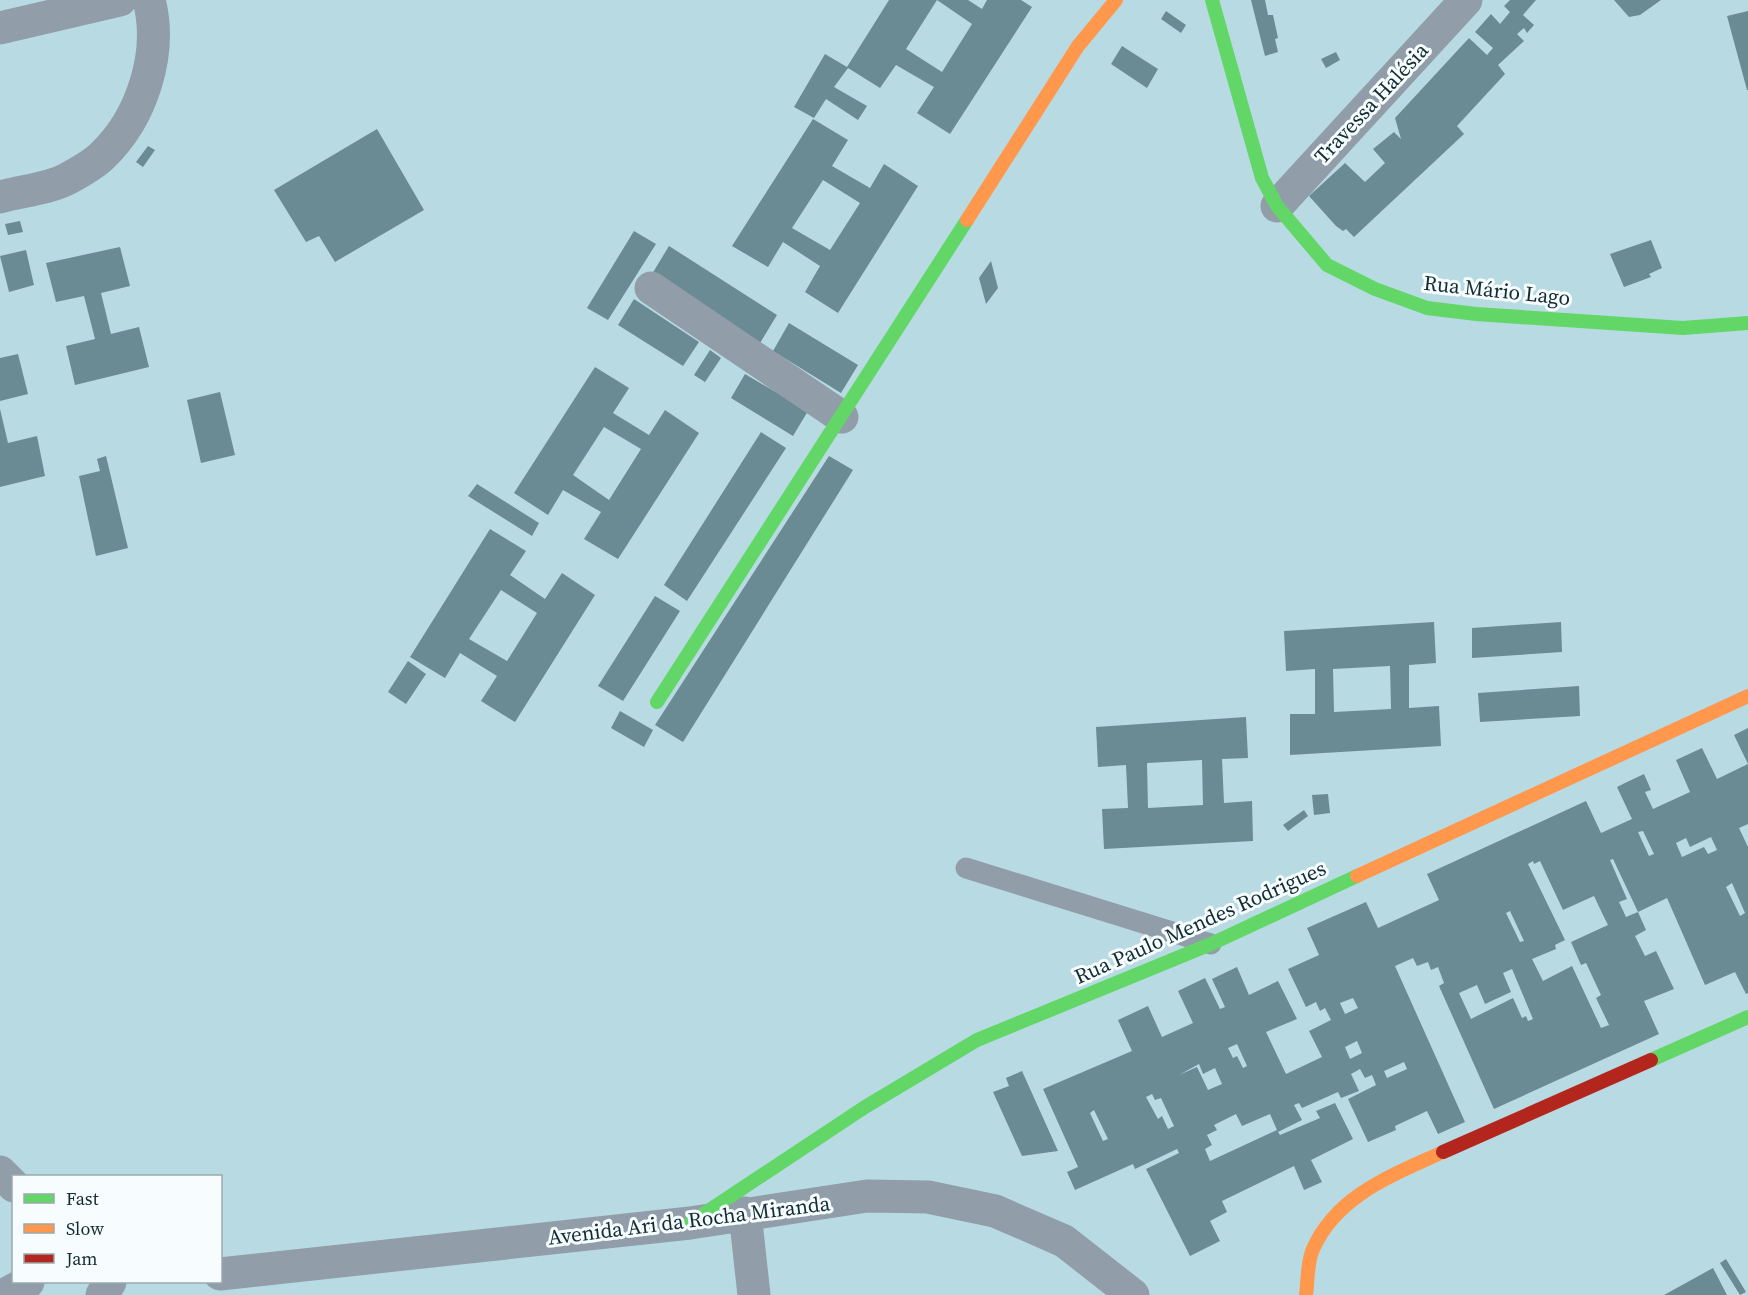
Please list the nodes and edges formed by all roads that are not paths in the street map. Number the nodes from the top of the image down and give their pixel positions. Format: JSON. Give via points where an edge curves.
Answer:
{"nodes":[{"id":1,"x":120,"y":0,"type":"edge"},
{"id":2,"x":150,"y":0,"type":"edge"},
{"id":3,"x":1116,"y":0,"type":"edge"},
{"id":4,"x":1212,"y":0,"type":"edge"},
{"id":5,"x":1466,"y":0,"type":"edge"},
{"id":6,"x":0,"y":28,"type":"edge"},
{"id":7,"x":0,"y":197,"type":"edge"},
{"id":8,"x":1277,"y":206,"type":"junction"},
{"id":9,"x":651,"y":288,"type":"dead end"},
{"id":10,"x":1748,"y":323,"type":"edge"},
{"id":11,"x":842,"y":417,"type":"junction"},
{"id":12,"x":1748,"y":696,"type":"edge"},
{"id":13,"x":657,"y":702,"type":"dead end"},
{"id":14,"x":966,"y":868,"type":"dead end"},
{"id":15,"x":1211,"y":944,"type":"junction"},
{"id":16,"x":1748,"y":1017,"type":"edge"},
{"id":17,"x":0,"y":1172,"type":"edge"},
{"id":18,"x":12,"y":1184,"type":"edge"},
{"id":19,"x":745,"y":1213,"type":"junction"},
{"id":20,"x":690,"y":1223,"type":"junction"},
{"id":21,"x":222,"y":1274,"type":"edge"},
{"id":22,"x":25,"y":1283,"type":"edge"},
{"id":23,"x":4,"y":1295,"type":"edge"},
{"id":24,"x":754,"y":1295,"type":"edge"},
{"id":25,"x":1133,"y":1295,"type":"edge"},
{"id":26,"x":1306,"y":1295,"type":"edge"}],
"edges":[{"from":1,"to":6,"type":"street"},
{"from":2,"to":7,"type":"street","via":[[154,58],[134,114],[102,157],[65,180]]},
{"from":3,"to":11,"type":"street","via":[[1078,46]]},
{"from":4,"to":8,"type":"street","name":"Rua Mário Lago","via":[[1262,178]]},
{"from":5,"to":8,"type":"street","name":"Travessa Halésia"},
{"from":8,"to":10,"type":"street","name":"Rua Mário Lago","via":[[1327,265],[1375,289],[1427,308],[1683,328]]},
{"from":9,"to":11,"type":"street"},
{"from":11,"to":13,"type":"street"},
{"from":12,"to":15,"type":"street","name":"Rua Paulo Mendes Rodrigues"},
{"from":14,"to":15,"type":"lane"},
{"from":15,"to":20,"type":"street","name":"Rua Paulo Mendes Rodrigues","via":[[977,1040],[865,1107]]},
{"from":16,"to":26,"type":"street","via":[[1377,1182],[1341,1208],[1312,1250]]},
{"from":17,"to":18,"type":"street"},
{"from":19,"to":20,"type":"street","name":"Avenida Ari da Rocha Miranda"},
{"from":19,"to":24,"type":"street"},
{"from":19,"to":25,"type":"street","name":"Avenida Ari da Rocha Miranda","via":[[867,1196],[928,1197],[984,1208],[1064,1241]]},
{"from":20,"to":21,"type":"street","name":"Avenida Ari da Rocha Miranda"},
{"from":22,"to":23,"type":"street"}]}
